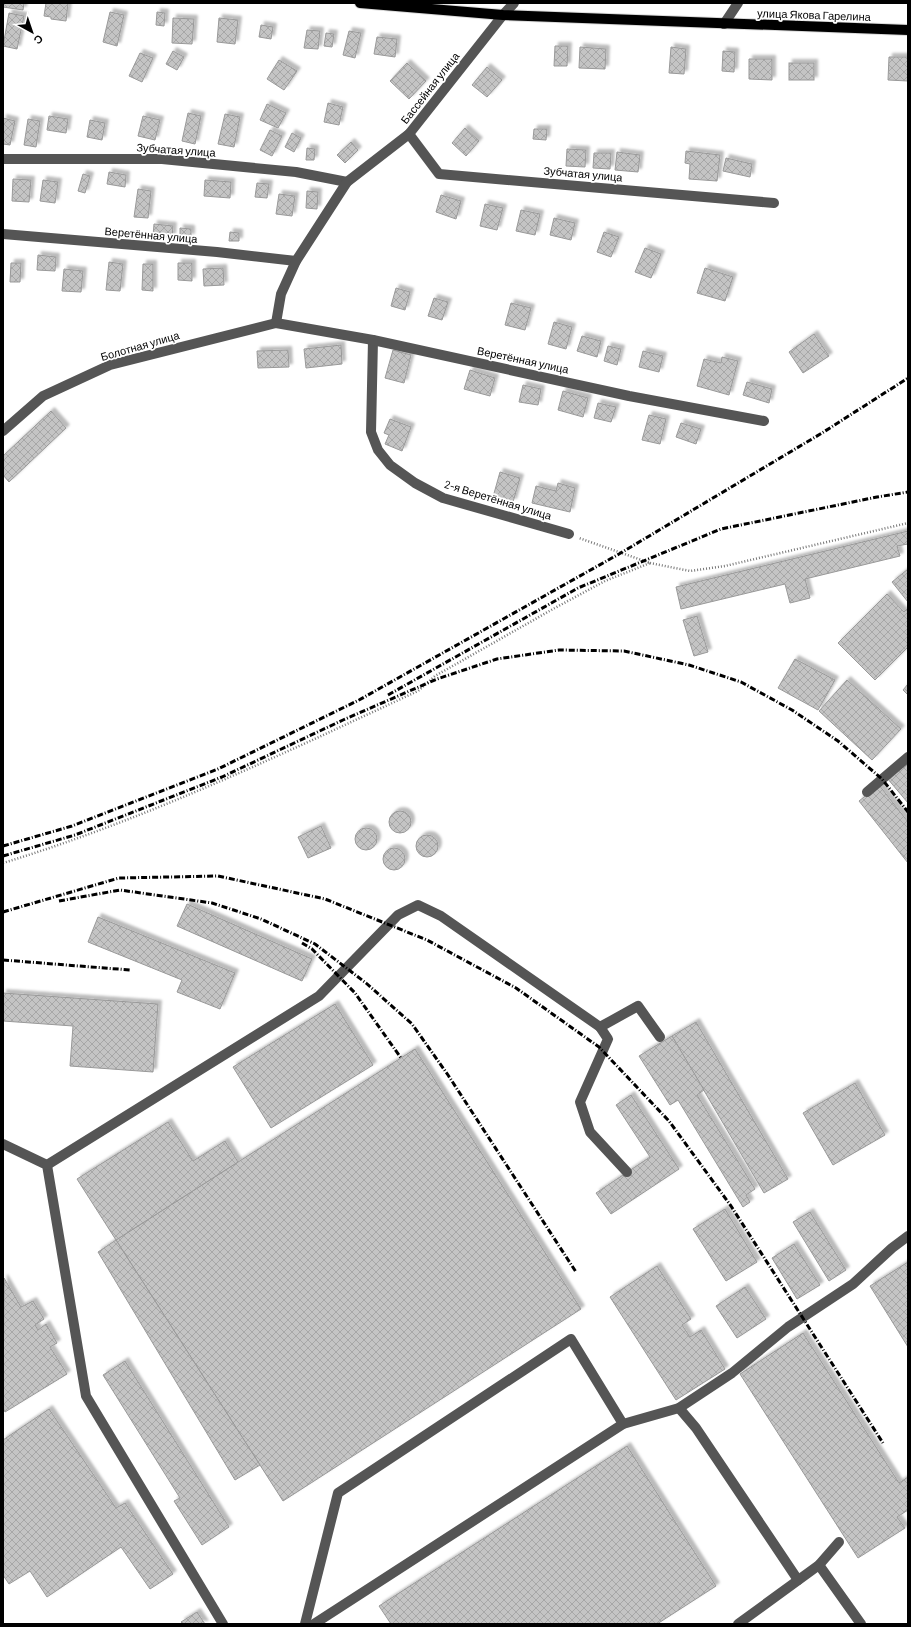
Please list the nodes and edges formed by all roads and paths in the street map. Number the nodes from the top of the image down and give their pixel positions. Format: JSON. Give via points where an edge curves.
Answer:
{"nodes":[{"id":1,"x":360,"y":3,"type":"edge"},
{"id":2,"x":503,"y":3,"type":"edge"},
{"id":3,"x":514,"y":3,"type":"edge"},
{"id":4,"x":738,"y":3,"type":"edge"},
{"id":5,"x":503,"y":15,"type":"junction"},
{"id":6,"x":724,"y":24,"type":"junction"},
{"id":7,"x":908,"y":30,"type":"edge"},
{"id":8,"x":409,"y":134,"type":"junction"},
{"id":9,"x":3,"y":159,"type":"edge"},
{"id":10,"x":347,"y":182,"type":"junction"},
{"id":11,"x":774,"y":202,"type":"dead end"},
{"id":12,"x":3,"y":234,"type":"edge"},
{"id":13,"x":296,"y":261,"type":"junction"},
{"id":14,"x":276,"y":323,"type":"junction"},
{"id":15,"x":373,"y":340,"type":"junction"},
{"id":16,"x":764,"y":421,"type":"dead end"},
{"id":17,"x":3,"y":431,"type":"edge"},
{"id":18,"x":908,"y":523,"type":"edge"},
{"id":19,"x":569,"y":534,"type":"joint"},
{"id":20,"x":650,"y":563,"type":"junction"},
{"id":21,"x":908,"y":756,"type":"edge"},
{"id":22,"x":867,"y":792,"type":"dead end"},
{"id":23,"x":3,"y":863,"type":"edge"},
{"id":24,"x":600,"y":1027,"type":"junction"},
{"id":25,"x":660,"y":1037,"type":"dead end"},
{"id":26,"x":3,"y":1144,"type":"edge"},
{"id":27,"x":48,"y":1165,"type":"junction"},
{"id":28,"x":628,"y":1172,"type":"dead end"},
{"id":29,"x":908,"y":1236,"type":"edge"},
{"id":30,"x":679,"y":1408,"type":"junction"},
{"id":31,"x":623,"y":1424,"type":"junction"},
{"id":32,"x":839,"y":1542,"type":"dead end"},
{"id":33,"x":819,"y":1565,"type":"junction"},
{"id":34,"x":798,"y":1580,"type":"junction"},
{"id":35,"x":223,"y":1624,"type":"edge"},
{"id":36,"x":305,"y":1624,"type":"edge"},
{"id":37,"x":314,"y":1624,"type":"edge"},
{"id":38,"x":738,"y":1624,"type":"edge"},
{"id":39,"x":860,"y":1624,"type":"edge"}],
"edges":[{"from":1,"to":5,"type":"main road","name":"улица Якова Гарелина"},
{"from":2,"to":5,"type":"street"},
{"from":3,"to":5,"type":"street","name":"Бассейная улица"},
{"from":4,"to":6,"type":"street"},
{"from":5,"to":6,"type":"main road","name":"улица Якова Гарелина"},
{"from":5,"to":8,"type":"street","name":"Бассейная улица"},
{"from":6,"to":7,"type":"main road","name":"улица Якова Гарелина"},
{"from":8,"to":10,"type":"street","name":"Бассейная улица"},
{"from":8,"to":11,"type":"street","name":"Зубчатая улица","via":[[439,174]]},
{"from":9,"to":10,"type":"street","name":"Зубчатая улица","via":[[162,158],[296,172]]},
{"from":10,"to":13,"type":"street","name":"Бассейная улица"},
{"from":12,"to":13,"type":"street","name":"Веретённая улица"},
{"from":13,"to":14,"type":"street","name":"Бассейная улица","via":[[281,294]]},
{"from":14,"to":15,"type":"street","name":"Веретённая улица"},
{"from":14,"to":17,"type":"street","name":"Болотная улица","via":[[110,365],[43,396]]},
{"from":15,"to":16,"type":"street","name":"Веретённая улица","via":[[629,396]]},
{"from":15,"to":19,"type":"street","name":"2-я Веретённая улица","via":[[371,432],[378,450],[390,465],[443,498]]},
{"from":18,"to":20,"type":"path","via":[[725,566],[690,571]]},
{"from":19,"to":20,"type":"path"},
{"from":20,"to":23,"type":"path","via":[[605,581],[553,609],[435,676],[418,692],[150,812],[59,846]]},
{"from":21,"to":22,"type":"street"},
{"from":24,"to":25,"type":"street","via":[[638,1006]]},
{"from":24,"to":27,"type":"street","via":[[441,916],[418,905],[398,915],[319,996]]},
{"from":24,"to":28,"type":"street","via":[[608,1039],[580,1102],[590,1132]]},
{"from":26,"to":27,"type":"street"},
{"from":27,"to":35,"type":"street","via":[[86,1396]]},
{"from":29,"to":30,"type":"street","via":[[853,1284],[788,1327],[732,1373]]},
{"from":30,"to":31,"type":"street"},
{"from":30,"to":34,"type":"street","via":[[696,1428]]},
{"from":31,"to":36,"type":"street","via":[[571,1340],[338,1493]]},
{"from":31,"to":37,"type":"street"},
{"from":32,"to":33,"type":"street"},
{"from":33,"to":34,"type":"street"},
{"from":33,"to":39,"type":"street"},
{"from":34,"to":38,"type":"street"}]}
